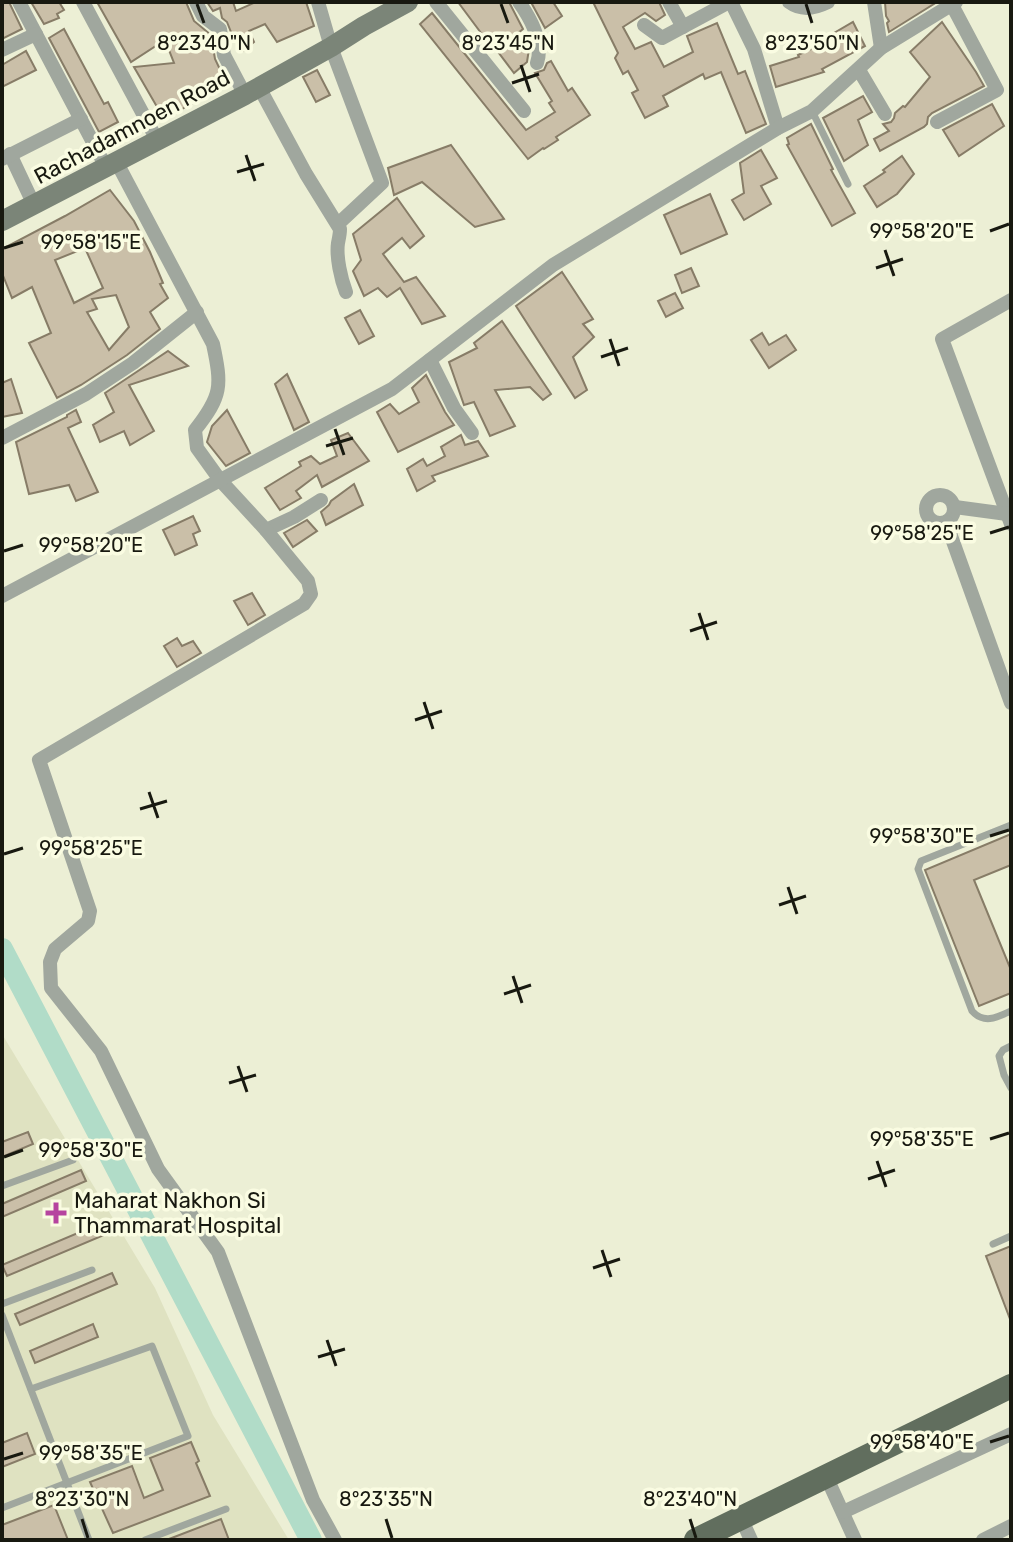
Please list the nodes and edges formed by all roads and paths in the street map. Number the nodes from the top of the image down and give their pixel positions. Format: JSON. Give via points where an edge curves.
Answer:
{"nodes":[{"id":1,"x":19,"y":2,"type":"edge"},
{"id":2,"x":83,"y":2,"type":"edge"},
{"id":3,"x":196,"y":2,"type":"edge"},
{"id":4,"x":318,"y":2,"type":"edge"},
{"id":5,"x":408,"y":2,"type":"edge"},
{"id":6,"x":436,"y":2,"type":"edge"},
{"id":7,"x":519,"y":2,"type":"edge"},
{"id":8,"x":669,"y":2,"type":"edge"},
{"id":9,"x":730,"y":2,"type":"edge"},
{"id":10,"x":789,"y":2,"type":"edge"},
{"id":11,"x":828,"y":2,"type":"edge"},
{"id":12,"x":874,"y":2,"type":"edge"},
{"id":13,"x":954,"y":3,"type":"edge"},
{"id":14,"x":644,"y":25,"type":"dead end"},
{"id":15,"x":683,"y":27,"type":"junction"},
{"id":16,"x":36,"y":34,"type":"junction"},
{"id":17,"x":331,"y":47,"type":"junction"},
{"id":18,"x":881,"y":48,"type":"junction"},
{"id":19,"x":2,"y":50,"type":"edge"},
{"id":20,"x":537,"y":63,"type":"dead end"},
{"id":21,"x":859,"y":70,"type":"junction"},
{"id":22,"x":252,"y":91,"type":"junction"},
{"id":23,"x":524,"y":111,"type":"dead end"},
{"id":24,"x":812,"y":111,"type":"junction"},
{"id":25,"x":885,"y":114,"type":"dead end"},
{"id":26,"x":81,"y":119,"type":"junction"},
{"id":27,"x":937,"y":122,"type":"dead end"},
{"id":28,"x":778,"y":128,"type":"junction"},
{"id":29,"x":157,"y":140,"type":"junction"},
{"id":30,"x":6,"y":156,"type":"edge"},
{"id":31,"x":111,"y":164,"type":"junction"},
{"id":32,"x":848,"y":184,"type":"dead end"},
{"id":33,"x":34,"y":205,"type":"junction"},
{"id":34,"x":2,"y":221,"type":"edge"},
{"id":35,"x":338,"y":224,"type":"junction"},
{"id":36,"x":346,"y":292,"type":"dead end"},
{"id":37,"x":1011,"y":300,"type":"edge"},
{"id":38,"x":197,"y":312,"type":"junction"},
{"id":39,"x":430,"y":360,"type":"junction"},
{"id":40,"x":472,"y":433,"type":"dead end"},
{"id":41,"x":2,"y":438,"type":"edge"},
{"id":42,"x":220,"y":480,"type":"junction"},
{"id":43,"x":321,"y":500,"type":"dead end"},
{"id":44,"x":955,"y":507,"type":"junction"},
{"id":45,"x":1010,"y":517,"type":"edge"},
{"id":46,"x":946,"y":522,"type":"junction"},
{"id":47,"x":266,"y":530,"type":"junction"},
{"id":48,"x":2,"y":596,"type":"edge"},
{"id":49,"x":1011,"y":703,"type":"edge"},
{"id":50,"x":1011,"y":825,"type":"edge"},
{"id":51,"x":1011,"y":1011,"type":"edge"},
{"id":52,"x":1011,"y":1046,"type":"edge"},
{"id":53,"x":1011,"y":1088,"type":"edge"},
{"id":54,"x":73,"y":1160,"type":"dead end"},
{"id":55,"x":2,"y":1186,"type":"edge"},
{"id":56,"x":1011,"y":1236,"type":"edge"},
{"id":57,"x":993,"y":1244,"type":"dead end"},
{"id":58,"x":92,"y":1270,"type":"dead end"},
{"id":59,"x":2,"y":1304,"type":"edge"},
{"id":60,"x":2,"y":1315,"type":"edge"},
{"id":61,"x":1011,"y":1386,"type":"edge"},
{"id":62,"x":31,"y":1389,"type":"junction"},
{"id":63,"x":1011,"y":1434,"type":"edge"},
{"id":64,"x":826,"y":1476,"type":"junction"},
{"id":65,"x":67,"y":1482,"type":"junction"},
{"id":66,"x":2,"y":1508,"type":"edge"},
{"id":67,"x":226,"y":1509,"type":"dead end"},
{"id":68,"x":843,"y":1512,"type":"junction"},
{"id":69,"x":1011,"y":1526,"type":"edge"},
{"id":70,"x":746,"y":1529,"type":"edge"},
{"id":71,"x":993,"y":1538,"type":"edge"},
{"id":72,"x":89,"y":1540,"type":"edge"},
{"id":73,"x":145,"y":1540,"type":"edge"},
{"id":74,"x":335,"y":1540,"type":"edge"},
{"id":75,"x":696,"y":1540,"type":"edge"},
{"id":76,"x":855,"y":1540,"type":"edge"}],
"edges":[{"from":1,"to":16,"type":"street"},
{"from":2,"to":29,"type":"street"},
{"from":3,"to":22,"type":"street","via":[[203,16],[220,29],[224,55]]},
{"from":4,"to":17,"type":"street"},
{"from":5,"to":17,"type":"main road","name":"Rachadamnoen Road"},
{"from":6,"to":23,"type":"street"},
{"from":7,"to":20,"type":"street","via":[[531,18],[541,52]]},
{"from":8,"to":15,"type":"street"},
{"from":9,"to":15,"type":"street"},
{"from":9,"to":28,"type":"street","via":[[754,49]]},
{"from":10,"to":11,"type":"street","via":[[812,8]]},
{"from":12,"to":18,"type":"street"},
{"from":13,"to":18,"type":"street"},
{"from":13,"to":27,"type":"street","via":[[997,90]]},
{"from":14,"to":15,"type":"street","via":[[662,38]]},
{"from":16,"to":19,"type":"street"},
{"from":16,"to":26,"type":"street"},
{"from":17,"to":22,"type":"main road","name":"Rachadamnoen Road"},
{"from":17,"to":35,"type":"street","via":[[382,183]]},
{"from":18,"to":21,"type":"street"},
{"from":21,"to":24,"type":"street"},
{"from":21,"to":25,"type":"street"},
{"from":22,"to":29,"type":"main road","name":"Rachadamnoen Road"},
{"from":22,"to":35,"type":"street"},
{"from":24,"to":28,"type":"street"},
{"from":24,"to":32,"type":"lane"},
{"from":26,"to":30,"type":"street"},
{"from":26,"to":31,"type":"street"},
{"from":28,"to":39,"type":"street","via":[[553,265]]},
{"from":29,"to":31,"type":"main road","name":"Rachadamnoen Road"},
{"from":30,"to":33,"type":"street"},
{"from":31,"to":33,"type":"main road","name":"Rachadamnoen Road"},
{"from":31,"to":38,"type":"street"},
{"from":33,"to":34,"type":"main road","name":"Rachadamnoen Road"},
{"from":35,"to":36,"type":"street"},
{"from":37,"to":45,"type":"street","via":[[942,339]]},
{"from":38,"to":41,"type":"street","via":[[86,394]]},
{"from":38,"to":42,"type":"street","via":[[213,344],[219,383],[211,410],[195,430],[197,448]]},
{"from":39,"to":40,"type":"street"},
{"from":39,"to":42,"type":"street","via":[[392,389]]},
{"from":42,"to":47,"type":"street"},
{"from":42,"to":48,"type":"street"},
{"from":43,"to":47,"type":"street"},
{"from":44,"to":45,"type":"street"},
{"from":44,"to":46,"type":"street"},
{"from":44,"to":46,"type":"street","via":[[946,496],[928,501],[930,519]]},
{"from":46,"to":49,"type":"street"},
{"from":47,"to":74,"type":"street","via":[[308,581],[311,594],[304,604],[39,760],[90,911],[88,921],[55,949],[51,988],[101,1051],[158,1169],[218,1252],[313,1500]]},
{"from":50,"to":51,"type":"lane","via":[[921,861],[918,869],[972,1011],[991,1019]]},
{"from":52,"to":53,"type":"lane","via":[[999,1056]]},
{"from":54,"to":55,"type":"lane"},
{"from":56,"to":57,"type":"lane"},
{"from":58,"to":59,"type":"lane"},
{"from":60,"to":62,"type":"lane"},
{"from":61,"to":64,"type":"main road"},
{"from":62,"to":65,"type":"lane"},
{"from":62,"to":65,"type":"lane","via":[[152,1346],[188,1436]]},
{"from":63,"to":68,"type":"street"},
{"from":64,"to":68,"type":"street"},
{"from":64,"to":70,"type":"main road"},
{"from":65,"to":66,"type":"lane"},
{"from":65,"to":72,"type":"lane"},
{"from":67,"to":73,"type":"lane"},
{"from":68,"to":76,"type":"street"},
{"from":69,"to":71,"type":"street"},
{"from":70,"to":75,"type":"main road"}]}
